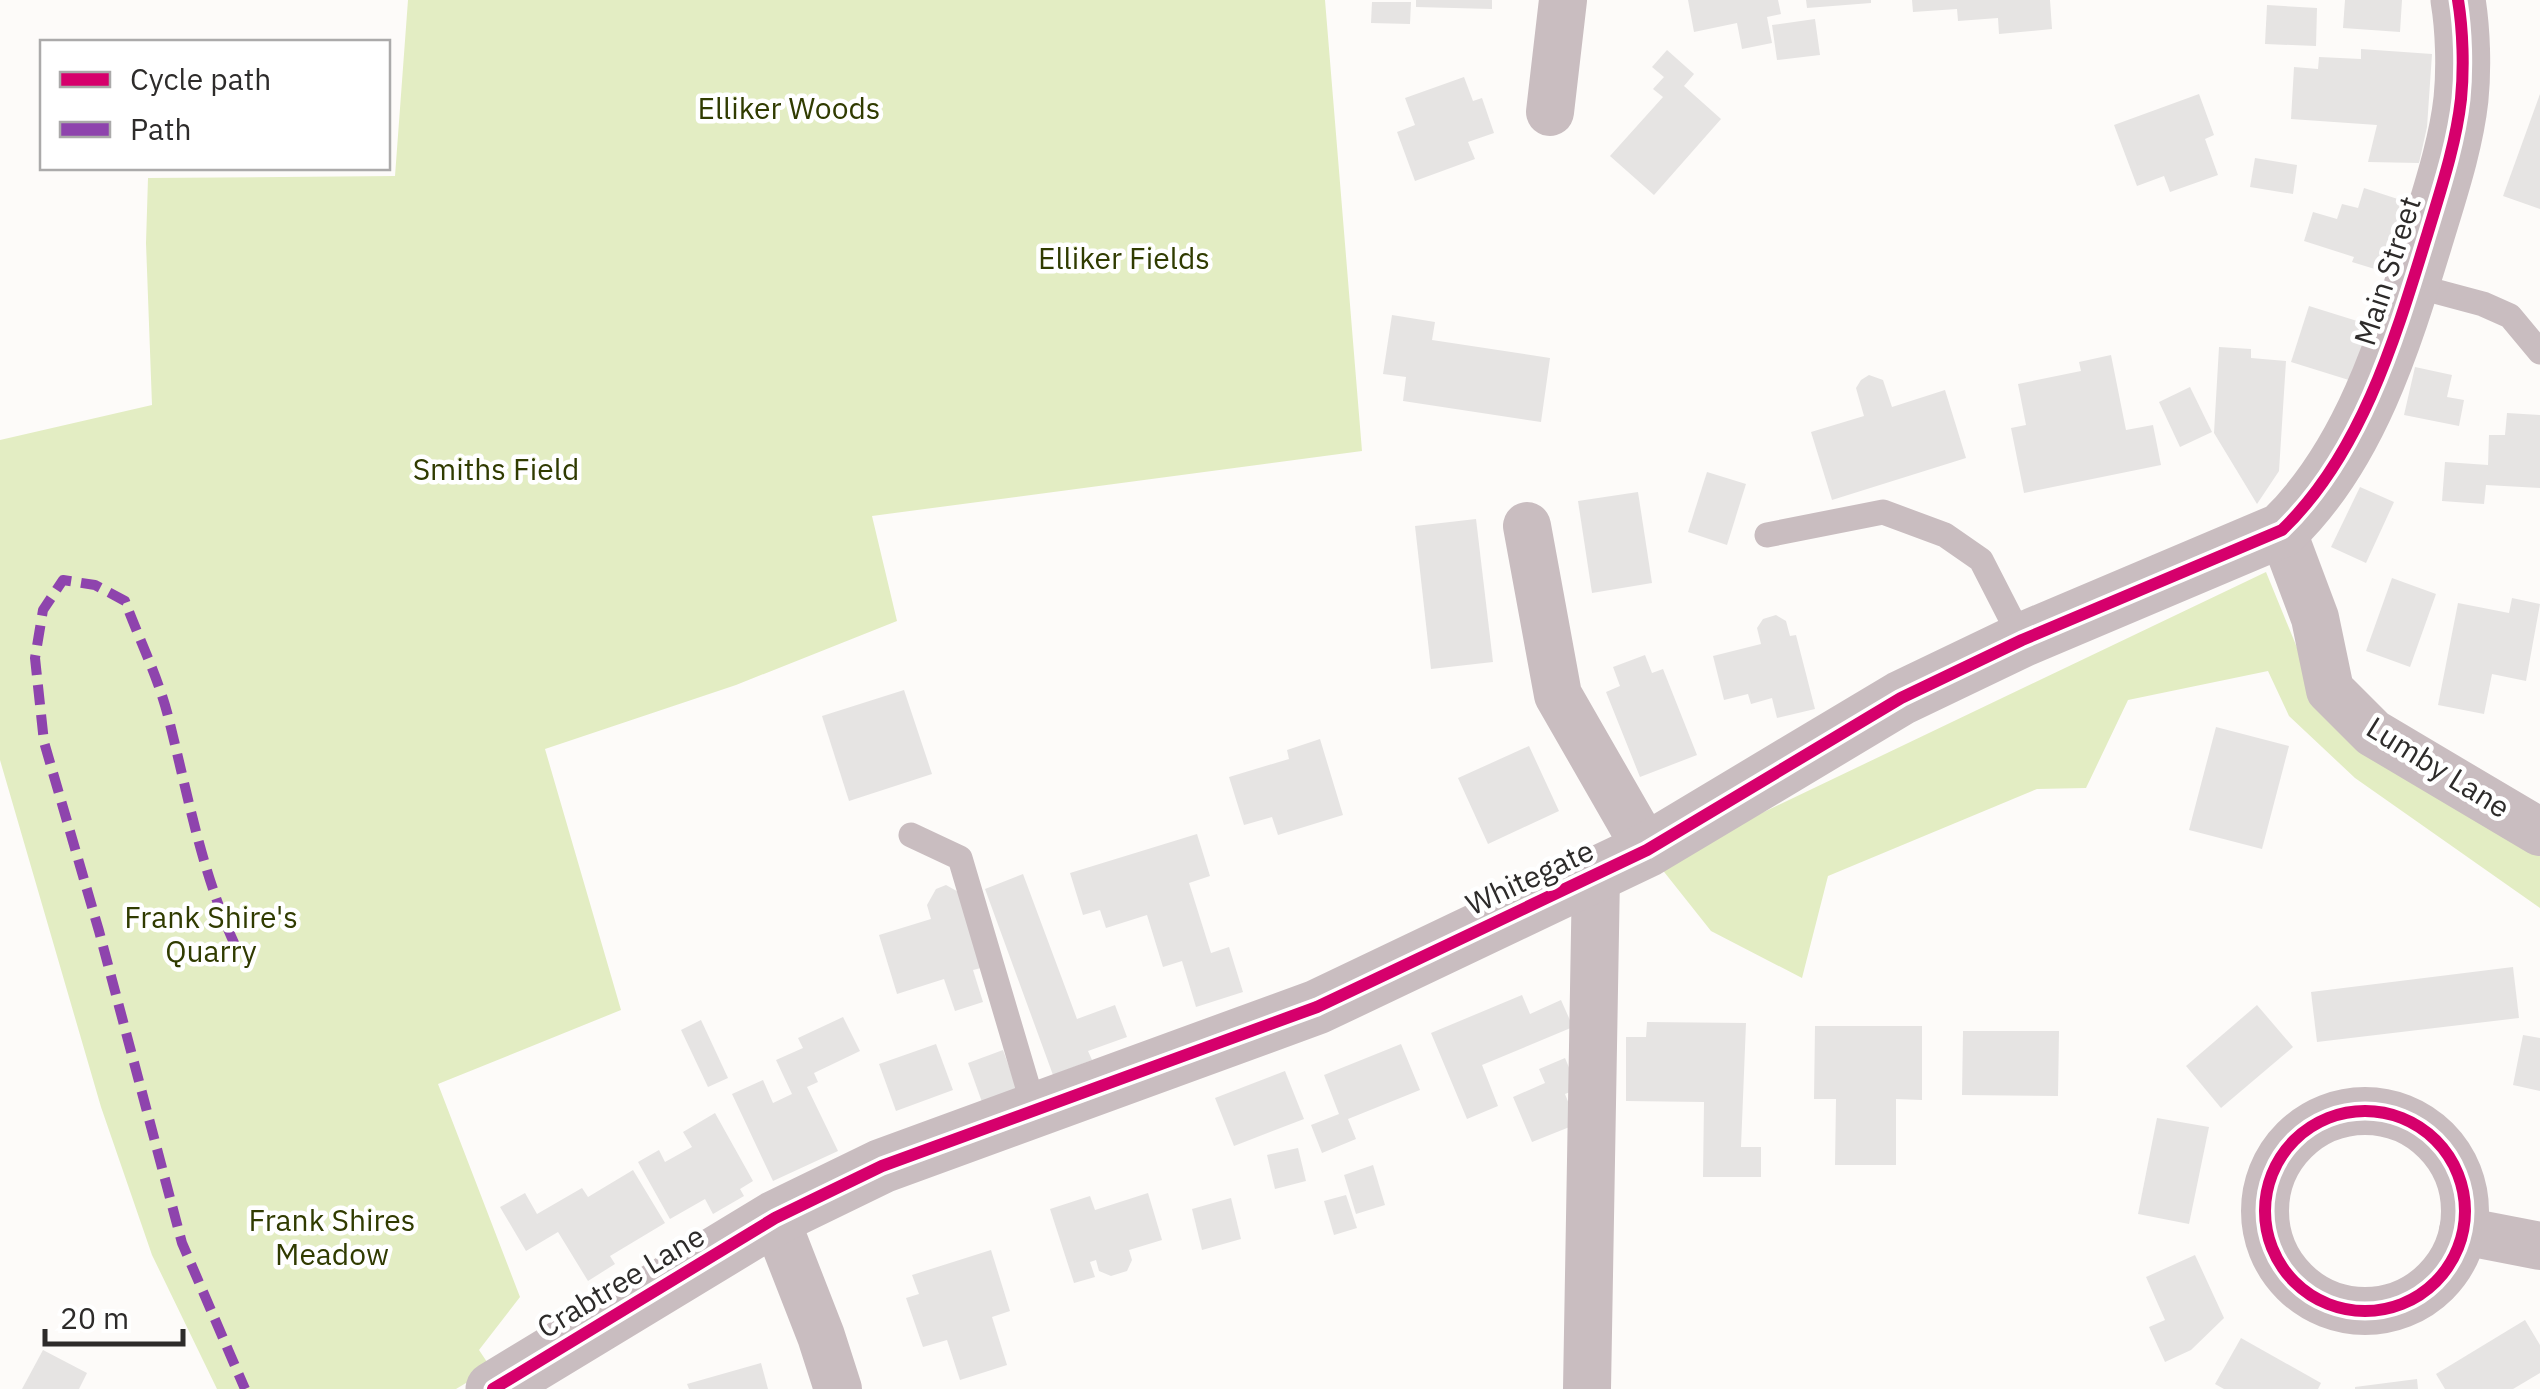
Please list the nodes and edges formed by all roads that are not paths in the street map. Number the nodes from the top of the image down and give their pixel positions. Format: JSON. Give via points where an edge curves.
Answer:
{"nodes":[{"id":1,"x":1563,"y":0,"type":"edge"},
{"id":2,"x":2467,"y":3,"type":"edge"},
{"id":3,"x":1550,"y":112,"type":"dead end"},
{"id":4,"x":2412,"y":284,"type":"junction"},
{"id":5,"x":2540,"y":352,"type":"edge"},
{"id":6,"x":1527,"y":526,"type":"dead end"},
{"id":7,"x":2282,"y":530,"type":"junction"},
{"id":8,"x":1767,"y":535,"type":"dead end"},
{"id":9,"x":2022,"y":640,"type":"junction"},
{"id":10,"x":2540,"y":832,"type":"edge"},
{"id":11,"x":911,"y":835,"type":"dead end"},
{"id":12,"x":1647,"y":850,"type":"junction"},
{"id":13,"x":1596,"y":875,"type":"junction"},
{"id":14,"x":1035,"y":1111,"type":"junction"},
{"id":15,"x":774,"y":1218,"type":"junction"},
{"id":16,"x":2464,"y":1232,"type":"junction"},
{"id":17,"x":2540,"y":1246,"type":"edge"},
{"id":18,"x":493,"y":1389,"type":"edge"},
{"id":19,"x":838,"y":1389,"type":"edge"},
{"id":20,"x":1587,"y":1389,"type":"edge"}],
"edges":[{"from":1,"to":3,"type":"street"},
{"from":2,"to":4,"type":"street","name":"Main Street","via":[[2461,98]]},
{"from":4,"to":5,"type":"lane","via":[[2510,316]]},
{"from":4,"to":7,"type":"street","name":"Main Street","via":[[2380,374],[2342,452],[2311,502]]},
{"from":6,"to":12,"type":"street","via":[[1558,695]]},
{"from":7,"to":9,"type":"street","name":"Whitegate"},
{"from":7,"to":10,"type":"street","name":"Lumby Lane","via":[[2315,618],[2330,690],[2374,734]]},
{"from":8,"to":9,"type":"lane","via":[[1883,512],[1945,535],[1981,560]]},
{"from":9,"to":12,"type":"street","name":"Whitegate","via":[[1901,698]]},
{"from":11,"to":14,"type":"lane","via":[[960,858]]},
{"from":12,"to":13,"type":"street","name":"Whitegate"},
{"from":13,"to":14,"type":"street","name":"Whitegate","via":[[1316,1007]]},
{"from":13,"to":20,"type":"street","name":"Whitegate"},
{"from":14,"to":15,"type":"street","name":"Whitegate","via":[[882,1166]]},
{"from":15,"to":18,"type":"street","name":"Crabtree Lane"},
{"from":15,"to":19,"type":"street"},
{"from":16,"to":16,"type":"street","via":[[2441,1277],[2421,1295],[2372,1312],[2347,1310],[2322,1302],[2282,1269],[2267,1233],[2265,1194],[2279,1158],[2305,1129],[2328,1116],[2381,1111],[2430,1134],[2448,1154],[2466,1204]]},
{"from":16,"to":17,"type":"street"}]}
